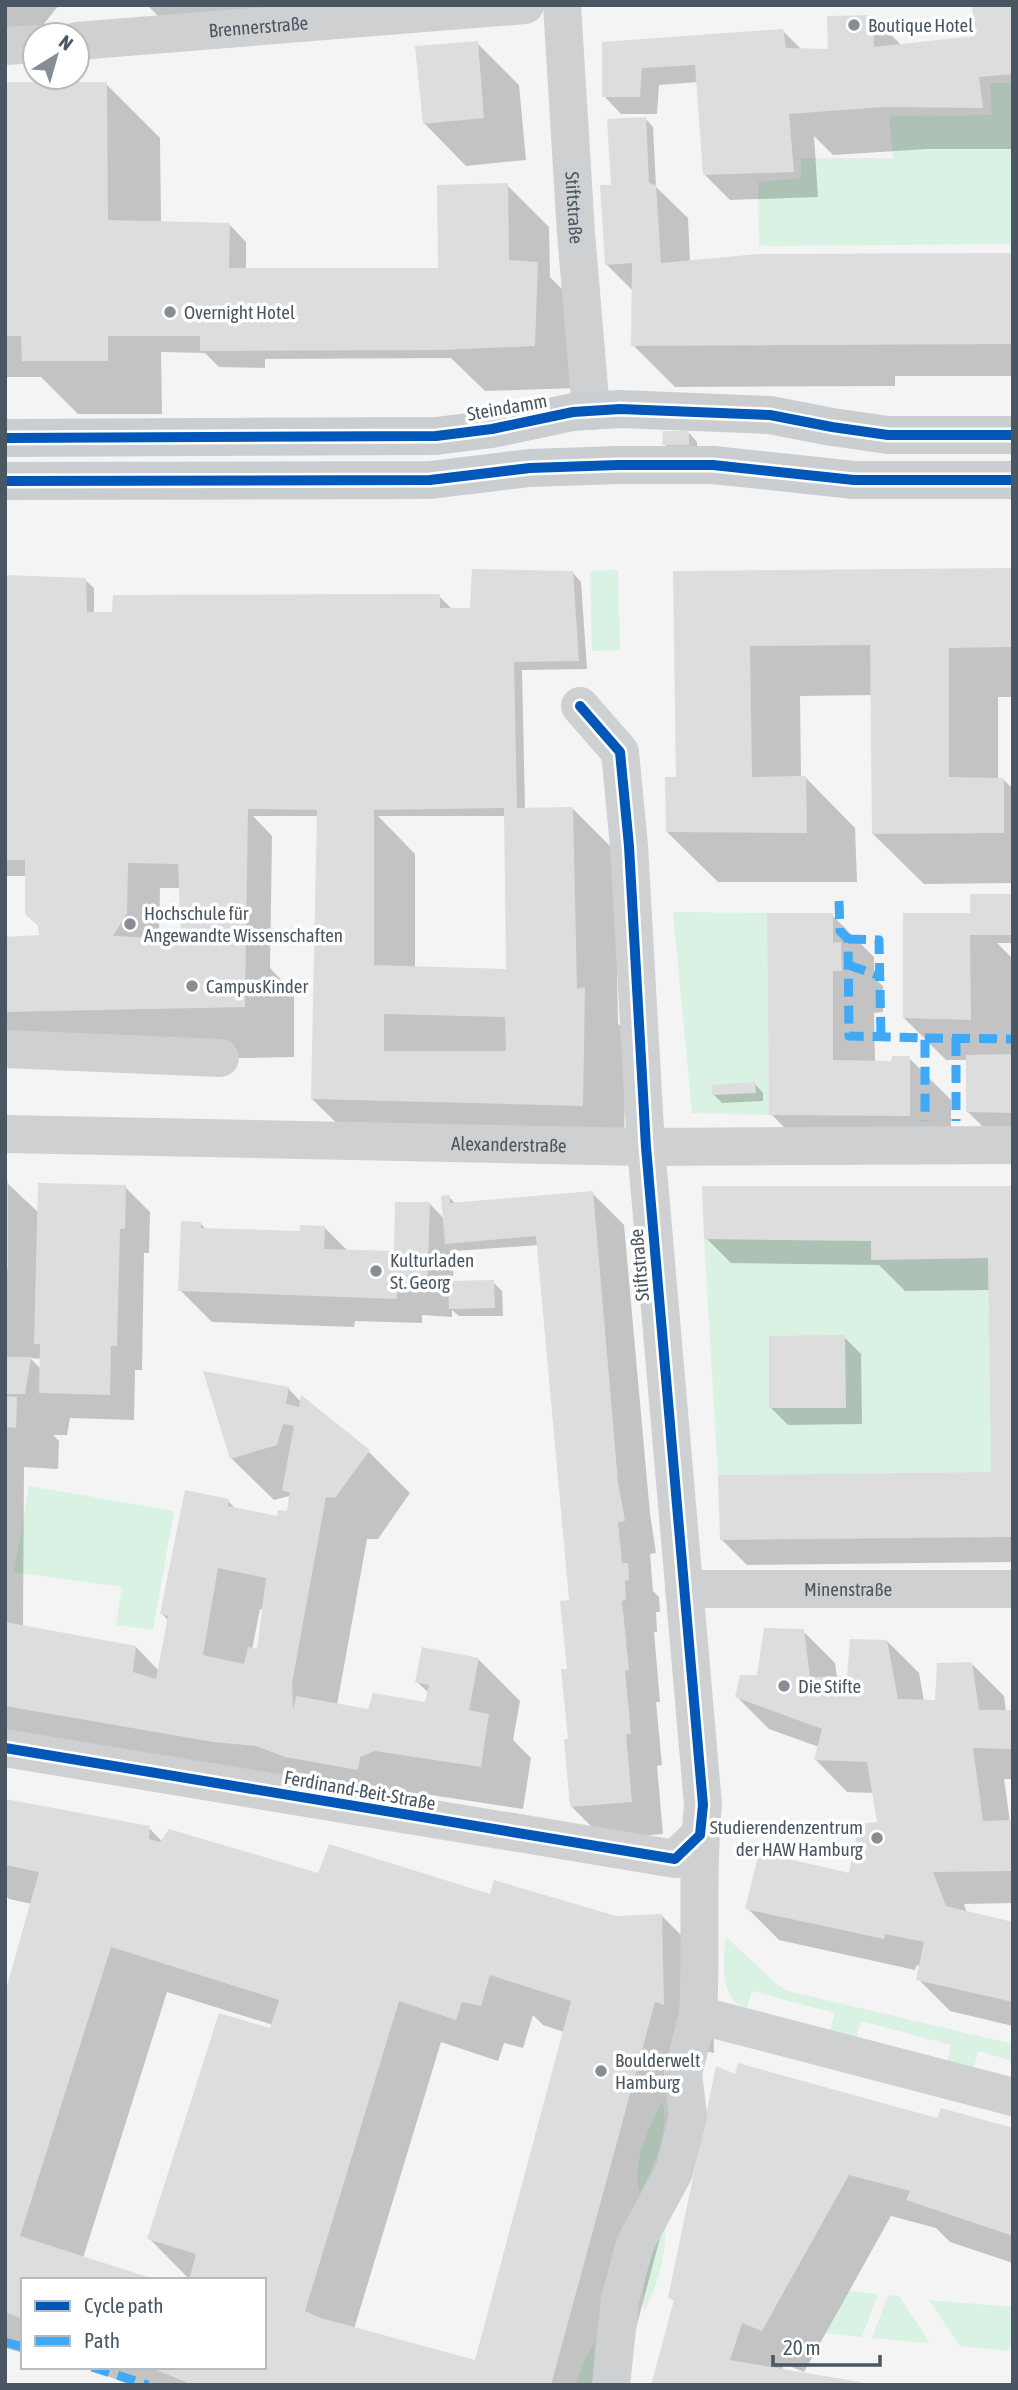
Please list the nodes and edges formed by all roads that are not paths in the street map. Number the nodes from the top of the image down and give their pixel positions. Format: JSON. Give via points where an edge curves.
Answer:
{"nodes":[{"id":1,"x":525,"y":5,"type":"edge"},
{"id":2,"x":562,"y":5,"type":"edge"},
{"id":3,"x":91,"y":40,"type":"edge"},
{"id":4,"x":591,"y":411,"type":"junction"},
{"id":5,"x":1013,"y":435,"type":"edge"},
{"id":6,"x":5,"y":438,"type":"edge"},
{"id":7,"x":1013,"y":480,"type":"edge"},
{"id":8,"x":5,"y":481,"type":"edge"},
{"id":9,"x":580,"y":706,"type":"dead end"},
{"id":10,"x":5,"y":1049,"type":"edge"},
{"id":11,"x":220,"y":1058,"type":"dead end"},
{"id":12,"x":5,"y":1134,"type":"edge"},
{"id":13,"x":1013,"y":1145,"type":"edge"},
{"id":14,"x":646,"y":1147,"type":"junction"},
{"id":15,"x":684,"y":1589,"type":"junction"},
{"id":16,"x":1013,"y":1589,"type":"edge"},
{"id":17,"x":5,"y":1748,"type":"edge"},
{"id":18,"x":700,"y":1835,"type":"junction"},
{"id":19,"x":698,"y":2015,"type":"junction"},
{"id":20,"x":1013,"y":2097,"type":"edge"},
{"id":21,"x":611,"y":2385,"type":"edge"}],
"edges":[{"from":1,"to":3,"type":"street","name":"Brennerstraße"},
{"from":2,"to":4,"type":"street","name":"Stiftstraße"},
{"from":4,"to":5,"type":"main road","name":"Steindamm","via":[[770,415],[888,435]]},
{"from":4,"to":6,"type":"main road","name":"Steindamm","via":[[436,436]]},
{"from":7,"to":8,"type":"main road","via":[[854,480],[713,466],[594,466],[430,480]]},
{"from":9,"to":14,"type":"street","name":"Stiftstraße","via":[[620,752]]},
{"from":10,"to":11,"type":"street"},
{"from":12,"to":14,"type":"street","name":"Alexanderstraße"},
{"from":13,"to":14,"type":"street","name":"Alexanderstraße"},
{"from":14,"to":15,"type":"street","name":"Stiftstraße"},
{"from":15,"to":16,"type":"street","name":"Minenstraße"},
{"from":15,"to":18,"type":"street","name":"Stiftstraße","via":[[703,1805]]},
{"from":17,"to":18,"type":"street","name":"Ferdinand-Beit-Straße","via":[[675,1859]]},
{"from":18,"to":19,"type":"street","name":"Stiftstraße"},
{"from":19,"to":20,"type":"street"},
{"from":19,"to":21,"type":"street","name":"Stiftstraße","via":[[683,2073],[688,2116],[674,2172],[635,2244],[620,2300]]}]}
